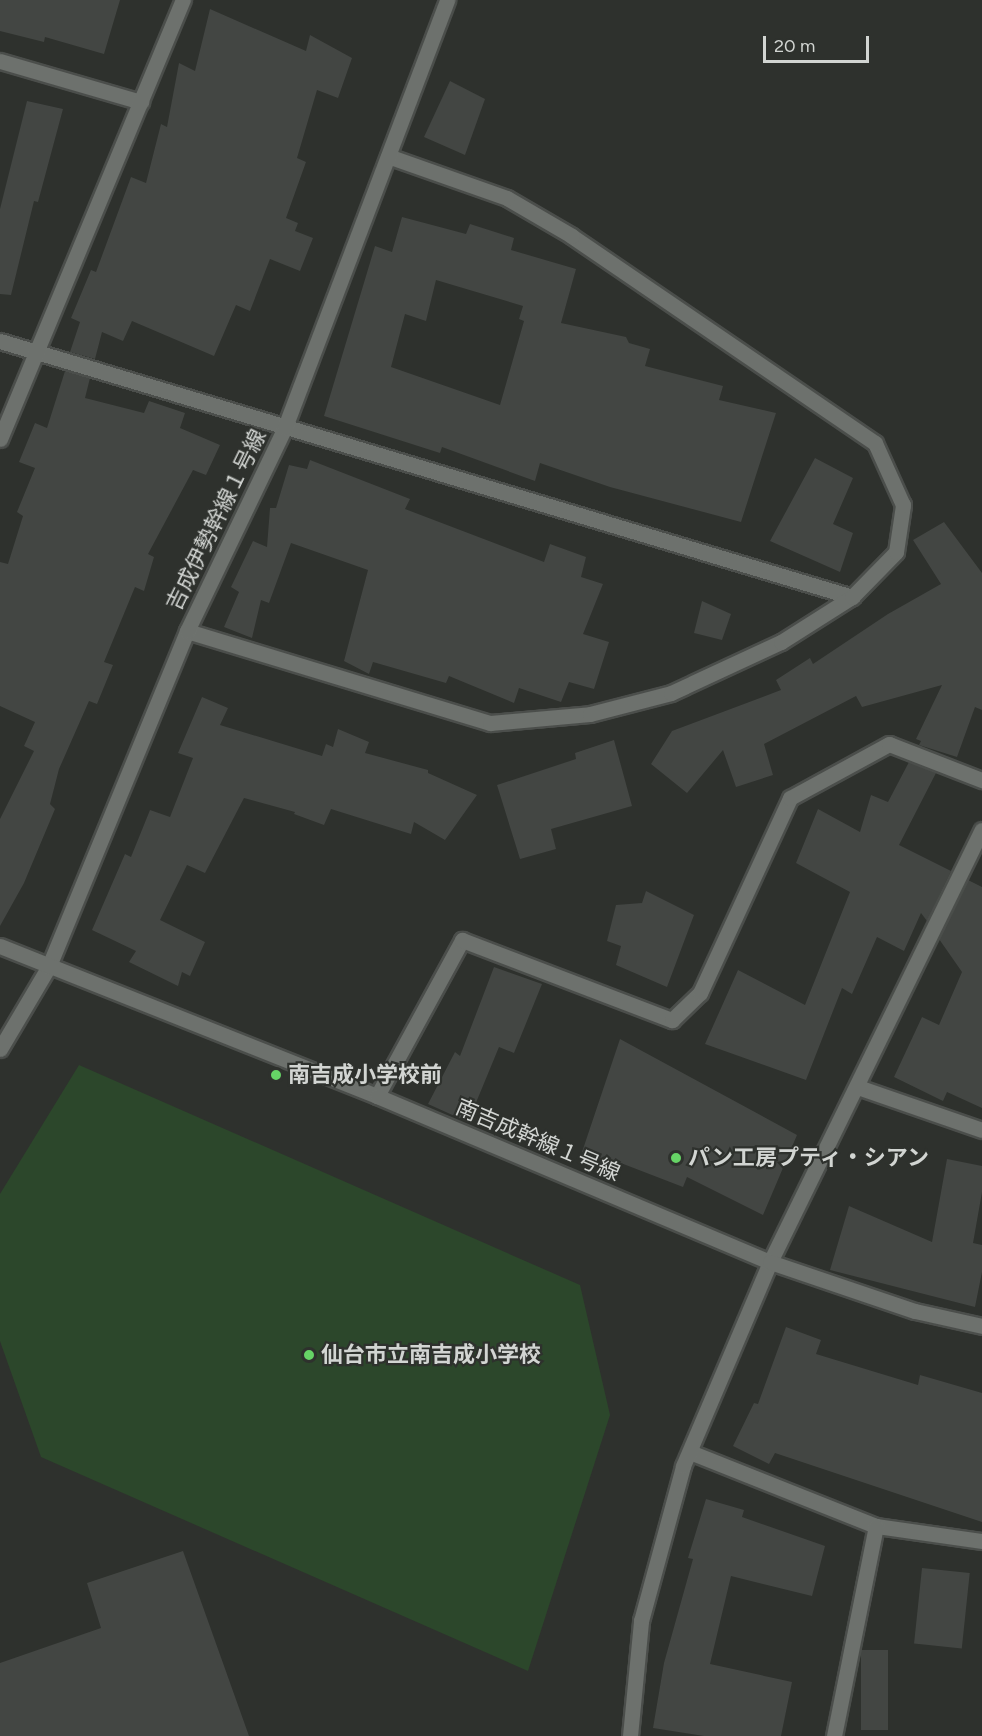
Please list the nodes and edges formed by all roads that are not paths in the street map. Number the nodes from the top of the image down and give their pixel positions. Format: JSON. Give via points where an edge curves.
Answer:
{"nodes":[{"id":1,"x":183,"y":0,"type":"edge"},
{"id":2,"x":447,"y":0,"type":"edge"},
{"id":3,"x":0,"y":61,"type":"edge"},
{"id":4,"x":141,"y":102,"type":"junction"},
{"id":5,"x":388,"y":156,"type":"junction"},
{"id":6,"x":0,"y":341,"type":"edge"},
{"id":7,"x":36,"y":352,"type":"junction"},
{"id":8,"x":285,"y":427,"type":"junction"},
{"id":9,"x":0,"y":439,"type":"edge"},
{"id":10,"x":852,"y":597,"type":"junction"},
{"id":11,"x":187,"y":631,"type":"junction"},
{"id":12,"x":982,"y":780,"type":"edge"},
{"id":13,"x":982,"y":830,"type":"edge"},
{"id":14,"x":0,"y":946,"type":"edge"},
{"id":15,"x":49,"y":966,"type":"junction"},
{"id":16,"x":0,"y":1049,"type":"edge"},
{"id":17,"x":858,"y":1087,"type":"junction"},
{"id":18,"x":378,"y":1096,"type":"junction"},
{"id":19,"x":982,"y":1130,"type":"edge"},
{"id":20,"x":770,"y":1262,"type":"junction"},
{"id":21,"x":982,"y":1326,"type":"edge"},
{"id":22,"x":690,"y":1452,"type":"junction"},
{"id":23,"x":876,"y":1526,"type":"junction"},
{"id":24,"x":982,"y":1541,"type":"edge"},
{"id":25,"x":630,"y":1736,"type":"edge"},
{"id":26,"x":834,"y":1736,"type":"edge"}],
"edges":[{"from":1,"to":4,"type":"street"},
{"from":2,"to":5,"type":"street","name":"吉成伊勢幹線１号線"},
{"from":3,"to":4,"type":"street"},
{"from":4,"to":7,"type":"street"},
{"from":5,"to":8,"type":"street","name":"吉成伊勢幹線１号線"},
{"from":5,"to":10,"type":"street","via":[[516,203],[572,236],[875,443],[903,505],[896,552]]},
{"from":6,"to":7,"type":"street"},
{"from":7,"to":8,"type":"street"},
{"from":7,"to":9,"type":"street"},
{"from":8,"to":10,"type":"street"},
{"from":8,"to":11,"type":"street","name":"吉成伊勢幹線１号線"},
{"from":10,"to":11,"type":"street","via":[[781,642],[671,693],[590,714],[490,723]]},
{"from":11,"to":15,"type":"street","name":"吉成伊勢幹線１号線"},
{"from":12,"to":18,"type":"street","via":[[889,744],[790,798],[700,993],[672,1020],[462,940]]},
{"from":13,"to":17,"type":"street"},
{"from":14,"to":15,"type":"street","name":"南吉成幹線１号線"},
{"from":15,"to":16,"type":"street","name":"吉成伊勢幹線１号線"},
{"from":15,"to":18,"type":"street","name":"南吉成幹線１号線"},
{"from":17,"to":19,"type":"street"},
{"from":17,"to":20,"type":"street"},
{"from":18,"to":20,"type":"street","name":"南吉成幹線１号線"},
{"from":20,"to":21,"type":"street","name":"南吉成幹線１号線","via":[[915,1311]]},
{"from":20,"to":22,"type":"street"},
{"from":22,"to":23,"type":"street"},
{"from":22,"to":25,"type":"street","via":[[641,1621]]},
{"from":23,"to":24,"type":"street"},
{"from":23,"to":26,"type":"street"}]}
